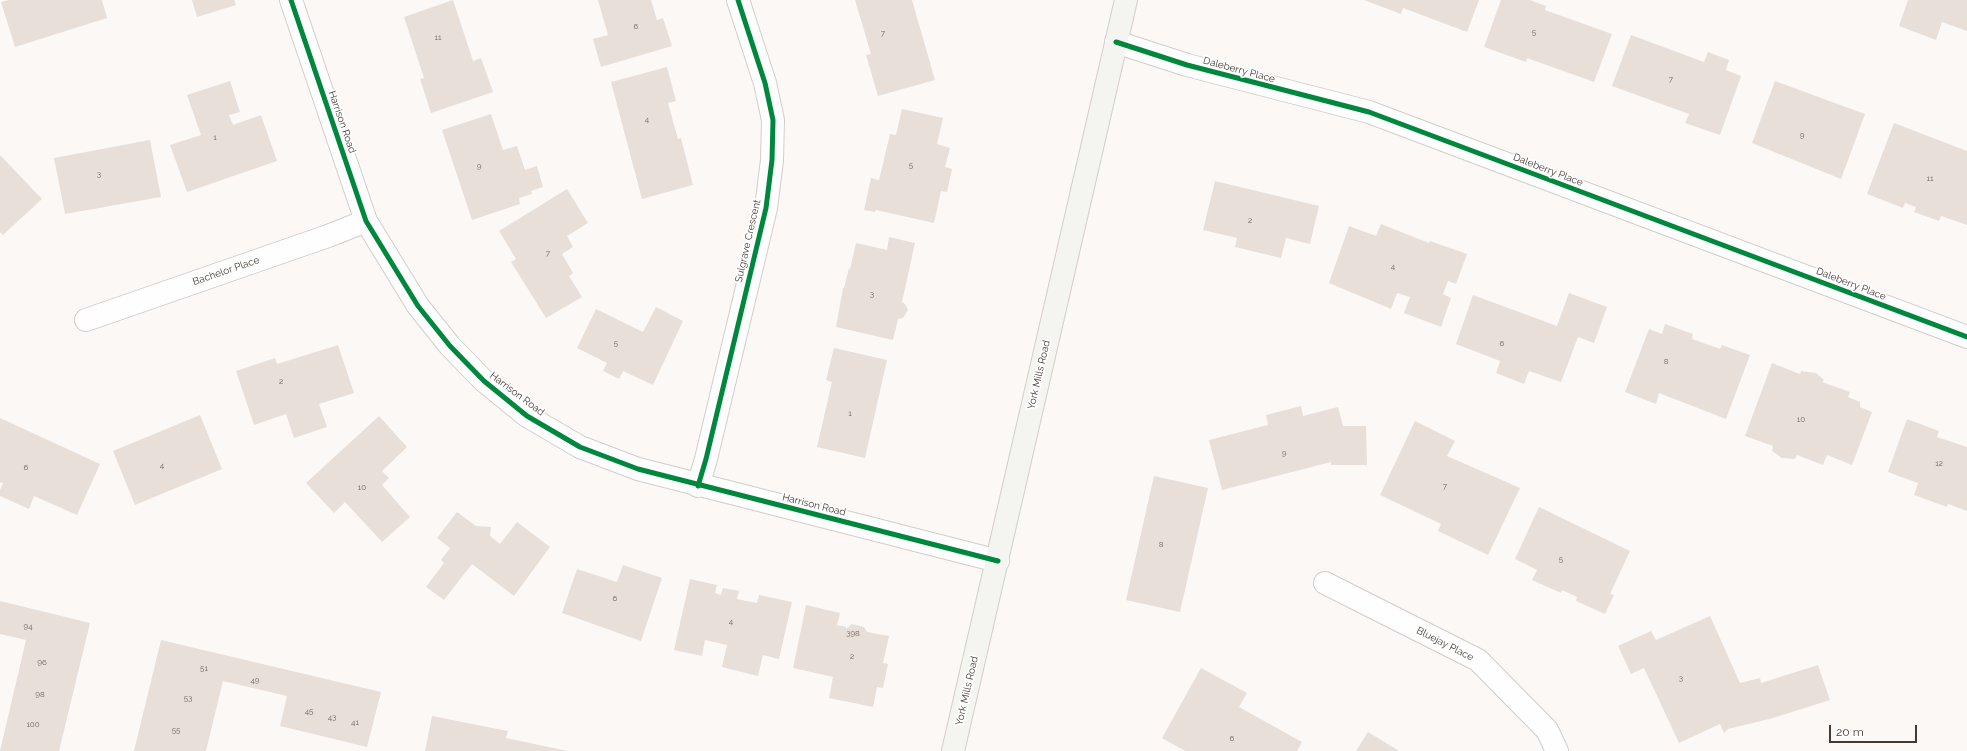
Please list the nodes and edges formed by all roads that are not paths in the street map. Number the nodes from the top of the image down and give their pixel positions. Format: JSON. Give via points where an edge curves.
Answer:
{"nodes":[{"id":1,"x":291,"y":0,"type":"edge"},
{"id":2,"x":738,"y":0,"type":"edge"},
{"id":3,"x":1126,"y":0,"type":"edge"},
{"id":4,"x":1116,"y":42,"type":"junction"},
{"id":5,"x":366,"y":221,"type":"junction"},
{"id":6,"x":86,"y":320,"type":"dead end"},
{"id":7,"x":1967,"y":337,"type":"edge"},
{"id":8,"x":698,"y":486,"type":"junction"},
{"id":9,"x":998,"y":560,"type":"junction"},
{"id":10,"x":1325,"y":583,"type":"dead end"},
{"id":11,"x":954,"y":751,"type":"edge"},
{"id":12,"x":1557,"y":751,"type":"edge"}],
"edges":[{"from":1,"to":5,"type":"street","name":"Harrison Road"},
{"from":2,"to":8,"type":"street","name":"Sulgrave Crescent","via":[[765,83],[773,120],[772,160],[766,208]]},
{"from":3,"to":4,"type":"main road","name":"York Mills Road"},
{"from":4,"to":7,"type":"street","name":"Daleberry Place","via":[[1187,65],[1369,112]]},
{"from":4,"to":9,"type":"main road","name":"York Mills Road"},
{"from":5,"to":6,"type":"street","name":"Bachelor Place"},
{"from":5,"to":8,"type":"street","name":"Harrison Road","via":[[418,306],[450,346],[484,381],[527,416],[580,447],[638,470]]},
{"from":8,"to":9,"type":"street","name":"Harrison Road"},
{"from":9,"to":11,"type":"main road","name":"York Mills Road"},
{"from":10,"to":12,"type":"street","name":"Bluejay Place","via":[[1478,660],[1546,730]]}]}
